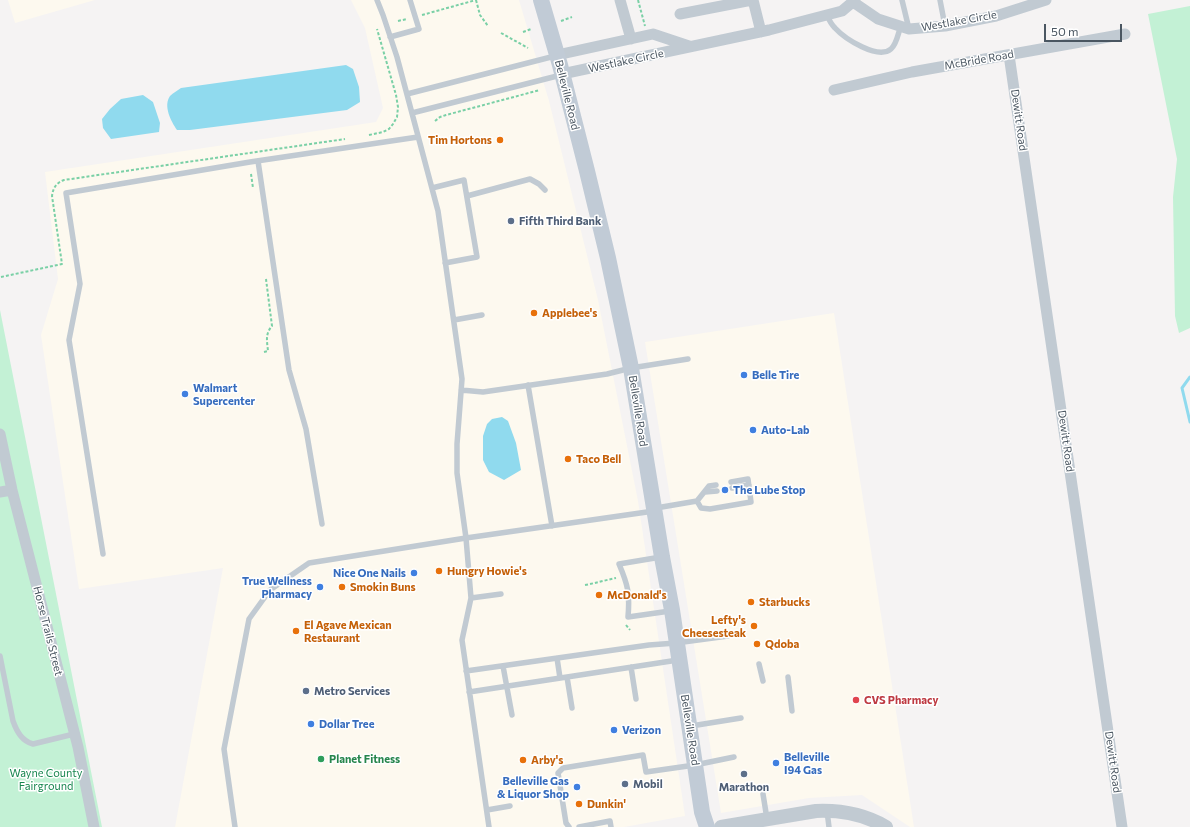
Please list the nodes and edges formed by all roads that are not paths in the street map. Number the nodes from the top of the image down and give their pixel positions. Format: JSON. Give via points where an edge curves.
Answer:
{"nodes":[{"id":1,"x":377,"y":0,"type":"edge"},
{"id":2,"x":410,"y":0,"type":"edge"},
{"id":3,"x":541,"y":0,"type":"edge"},
{"id":4,"x":620,"y":0,"type":"edge"},
{"id":5,"x":753,"y":0,"type":"edge"},
{"id":6,"x":902,"y":0,"type":"edge"},
{"id":7,"x":940,"y":0,"type":"edge"},
{"id":8,"x":1046,"y":0,"type":"edge"},
{"id":9,"x":854,"y":1,"type":"edge"},
{"id":10,"x":680,"y":14,"type":"dead end"},
{"id":11,"x":826,"y":15,"type":"junction"},
{"id":12,"x":945,"y":26,"type":"junction"},
{"id":13,"x":905,"y":28,"type":"junction"},
{"id":14,"x":761,"y":32,"type":"junction"},
{"id":15,"x":1125,"y":34,"type":"dead end"},
{"id":16,"x":390,"y":37,"type":"junction"},
{"id":17,"x":631,"y":39,"type":"junction"},
{"id":18,"x":690,"y":46,"type":"junction"},
{"id":19,"x":557,"y":55,"type":"junction"},
{"id":20,"x":1009,"y":55,"type":"junction"},
{"id":21,"x":562,"y":74,"type":"junction"},
{"id":22,"x":834,"y":90,"type":"dead end"},
{"id":23,"x":406,"y":94,"type":"junction"},
{"id":24,"x":412,"y":113,"type":"junction"},
{"id":25,"x":418,"y":137,"type":"junction"},
{"id":26,"x":258,"y":161,"type":"junction"},
{"id":27,"x":432,"y":188,"type":"junction"},
{"id":28,"x":544,"y":190,"type":"dead end"},
{"id":29,"x":467,"y":196,"type":"junction"},
{"id":30,"x":445,"y":262,"type":"junction"},
{"id":31,"x":482,"y":315,"type":"dead end"},
{"id":32,"x":454,"y":320,"type":"junction"},
{"id":33,"x":688,"y":359,"type":"dead end"},
{"id":34,"x":631,"y":368,"type":"junction"},
{"id":35,"x":528,"y":385,"type":"junction"},
{"id":36,"x":461,"y":390,"type":"junction"},
{"id":37,"x":0,"y":434,"type":"edge"},
{"id":38,"x":716,"y":485,"type":"dead end"},
{"id":39,"x":732,"y":485,"type":"dead end"},
{"id":40,"x":12,"y":490,"type":"junction"},
{"id":41,"x":717,"y":491,"type":"dead end"},
{"id":42,"x":0,"y":492,"type":"edge"},
{"id":43,"x":705,"y":492,"type":"junction"},
{"id":44,"x":696,"y":501,"type":"junction"},
{"id":45,"x":654,"y":510,"type":"junction"},
{"id":46,"x":322,"y":524,"type":"dead end"},
{"id":47,"x":552,"y":526,"type":"junction"},
{"id":48,"x":466,"y":538,"type":"junction"},
{"id":49,"x":103,"y":554,"type":"dead end"},
{"id":50,"x":662,"y":557,"type":"junction"},
{"id":51,"x":501,"y":594,"type":"dead end"},
{"id":52,"x":471,"y":598,"type":"junction"},
{"id":53,"x":672,"y":610,"type":"junction"},
{"id":54,"x":728,"y":636,"type":"dead end"},
{"id":55,"x":676,"y":643,"type":"junction"},
{"id":56,"x":0,"y":656,"type":"edge"},
{"id":57,"x":557,"y":658,"type":"junction"},
{"id":58,"x":679,"y":660,"type":"junction"},
{"id":59,"x":759,"y":664,"type":"dead end"},
{"id":60,"x":503,"y":666,"type":"junction"},
{"id":61,"x":631,"y":667,"type":"junction"},
{"id":62,"x":466,"y":671,"type":"junction"},
{"id":63,"x":567,"y":677,"type":"junction"},
{"id":64,"x":788,"y":677,"type":"dead end"},
{"id":65,"x":560,"y":678,"type":"junction"},
{"id":66,"x":763,"y":681,"type":"dead end"},
{"id":67,"x":507,"y":686,"type":"junction"},
{"id":68,"x":469,"y":692,"type":"junction"},
{"id":69,"x":636,"y":699,"type":"dead end"},
{"id":70,"x":572,"y":708,"type":"dead end"},
{"id":71,"x":792,"y":711,"type":"dead end"},
{"id":72,"x":512,"y":715,"type":"dead end"},
{"id":73,"x":741,"y":718,"type":"dead end"},
{"id":74,"x":689,"y":726,"type":"junction"},
{"id":75,"x":74,"y":734,"type":"junction"},
{"id":76,"x":734,"y":757,"type":"dead end"},
{"id":77,"x":695,"y":765,"type":"junction"},
{"id":78,"x":763,"y":794,"type":"dead end"},
{"id":79,"x":510,"y":806,"type":"dead end"},
{"id":80,"x":487,"y":810,"type":"junction"},
{"id":81,"x":827,"y":810,"type":"junction"},
{"id":82,"x":767,"y":819,"type":"junction"},
{"id":83,"x":94,"y":827,"type":"edge"},
{"id":84,"x":235,"y":827,"type":"edge"},
{"id":85,"x":489,"y":827,"type":"edge"},
{"id":86,"x":569,"y":827,"type":"edge"},
{"id":87,"x":579,"y":827,"type":"edge"},
{"id":88,"x":611,"y":827,"type":"edge"},
{"id":89,"x":707,"y":827,"type":"edge"},
{"id":90,"x":721,"y":827,"type":"edge"},
{"id":91,"x":829,"y":827,"type":"edge"},
{"id":92,"x":886,"y":827,"type":"edge"},
{"id":93,"x":1122,"y":827,"type":"edge"}],
"edges":[{"from":1,"to":16,"type":"lane"},
{"from":2,"to":16,"type":"lane","via":[[418,29]]},
{"from":3,"to":19,"type":"main road","name":"Belleville Road"},
{"from":4,"to":17,"type":"street","name":"Westlake Circle"},
{"from":5,"to":10,"type":"street"},
{"from":5,"to":14,"type":"street"},
{"from":6,"to":13,"type":"lane"},
{"from":7,"to":12,"type":"lane"},
{"from":8,"to":12,"type":"street","name":"Westlake Circle","via":[[996,16]]},
{"from":9,"to":11,"type":"street","name":"Westlake Circle","via":[[842,11]]},
{"from":9,"to":13,"type":"street","name":"Westlake Circle","via":[[878,19]]},
{"from":11,"to":13,"type":"lane","via":[[845,37],[881,53],[892,48]]},
{"from":11,"to":14,"type":"street","name":"Westlake Circle"},
{"from":12,"to":13,"type":"street","name":"Westlake Circle"},
{"from":14,"to":18,"type":"street","name":"Westlake Circle"},
{"from":15,"to":20,"type":"street","name":"McBride Road"},
{"from":16,"to":23,"type":"lane"},
{"from":17,"to":18,"type":"street","name":"Westlake Circle","via":[[653,34]]},
{"from":17,"to":19,"type":"street","name":"Westlake Circle"},
{"from":18,"to":21,"type":"street","name":"Westlake Circle"},
{"from":19,"to":21,"type":"main road","name":"Belleville Road"},
{"from":19,"to":23,"type":"lane"},
{"from":20,"to":22,"type":"street","name":"McBride Road","via":[[912,72]]},
{"from":20,"to":93,"type":"street","name":"Dewitt Road"},
{"from":21,"to":24,"type":"lane"},
{"from":21,"to":34,"type":"main road","name":"Belleville Road","via":[[606,251]]},
{"from":23,"to":24,"type":"lane"},
{"from":24,"to":25,"type":"lane"},
{"from":25,"to":26,"type":"lane"},
{"from":25,"to":27,"type":"lane"},
{"from":26,"to":46,"type":"lane","via":[[289,370],[306,429]]},
{"from":26,"to":49,"type":"lane","via":[[66,193],[80,284],[69,340]]},
{"from":27,"to":29,"type":"lane","via":[[464,180]]},
{"from":27,"to":30,"type":"lane"},
{"from":28,"to":29,"type":"lane","via":[[530,179]]},
{"from":29,"to":30,"type":"lane","via":[[477,257]]},
{"from":30,"to":32,"type":"lane"},
{"from":31,"to":32,"type":"lane"},
{"from":32,"to":36,"type":"lane","via":[[462,379]]},
{"from":33,"to":34,"type":"lane"},
{"from":34,"to":35,"type":"lane","via":[[607,374]]},
{"from":34,"to":45,"type":"main road","name":"Belleville Road"},
{"from":35,"to":36,"type":"lane","via":[[483,392]]},
{"from":35,"to":47,"type":"lane"},
{"from":36,"to":48,"type":"lane","via":[[457,473]]},
{"from":37,"to":40,"type":"street","name":"Horse Trails Street"},
{"from":38,"to":43,"type":"lane","via":[[709,486]]},
{"from":39,"to":44,"type":"lane","via":[[748,479],[751,502],[710,509],[701,508]]},
{"from":40,"to":42,"type":"street"},
{"from":40,"to":75,"type":"street","name":"Horse Trails Street"},
{"from":41,"to":43,"type":"lane"},
{"from":43,"to":44,"type":"lane"},
{"from":44,"to":45,"type":"lane"},
{"from":45,"to":47,"type":"lane"},
{"from":45,"to":50,"type":"main road","name":"Belleville Road"},
{"from":47,"to":48,"type":"lane"},
{"from":48,"to":52,"type":"lane"},
{"from":48,"to":84,"type":"lane","via":[[309,563],[270,590],[249,619],[224,749]]},
{"from":50,"to":53,"type":"main road","name":"Belleville Road"},
{"from":50,"to":53,"type":"lane","via":[[620,564],[628,588],[628,616]]},
{"from":51,"to":52,"type":"lane"},
{"from":52,"to":62,"type":"lane","via":[[462,640]]},
{"from":53,"to":55,"type":"main road","name":"Belleville Road"},
{"from":54,"to":55,"type":"lane"},
{"from":55,"to":57,"type":"lane"},
{"from":55,"to":58,"type":"main road","name":"Belleville Road"},
{"from":56,"to":75,"type":"lane","via":[[13,721],[23,739],[33,744]]},
{"from":57,"to":60,"type":"lane"},
{"from":57,"to":65,"type":"lane"},
{"from":58,"to":61,"type":"lane"},
{"from":58,"to":74,"type":"main road","name":"Belleville Road"},
{"from":59,"to":66,"type":"lane"},
{"from":60,"to":62,"type":"lane"},
{"from":60,"to":67,"type":"lane"},
{"from":61,"to":63,"type":"lane"},
{"from":61,"to":69,"type":"lane"},
{"from":62,"to":68,"type":"lane"},
{"from":63,"to":65,"type":"lane"},
{"from":63,"to":70,"type":"lane"},
{"from":64,"to":71,"type":"lane"},
{"from":65,"to":67,"type":"lane"},
{"from":67,"to":68,"type":"lane"},
{"from":67,"to":72,"type":"lane"},
{"from":68,"to":80,"type":"lane"},
{"from":73,"to":74,"type":"lane"},
{"from":74,"to":77,"type":"main road","name":"Belleville Road"},
{"from":75,"to":83,"type":"street","name":"Horse Trails Street"},
{"from":76,"to":77,"type":"lane"},
{"from":77,"to":86,"type":"lane","via":[[646,772],[643,755],[563,768],[558,773],[566,823]]},
{"from":77,"to":89,"type":"main road","name":"Belleville Road","via":[[702,812]]},
{"from":78,"to":82,"type":"lane"},
{"from":79,"to":80,"type":"lane"},
{"from":80,"to":85,"type":"lane"},
{"from":81,"to":82,"type":"street"},
{"from":81,"to":91,"type":"lane"},
{"from":81,"to":92,"type":"street","via":[[855,814]]},
{"from":82,"to":90,"type":"street"},
{"from":87,"to":88,"type":"lane","via":[[610,821]]}]}
